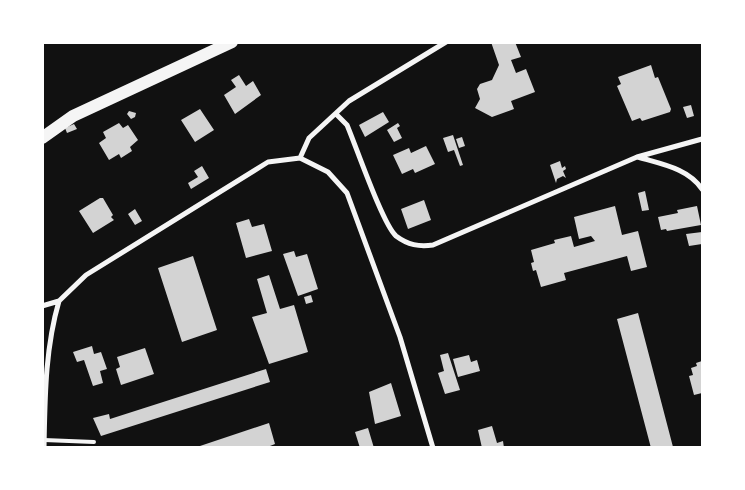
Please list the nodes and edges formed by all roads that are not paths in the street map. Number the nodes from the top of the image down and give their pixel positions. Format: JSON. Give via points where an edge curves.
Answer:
{"nodes":[{"id":1,"x":232,"y":42,"type":"edge"},
{"id":2,"x":446,"y":42,"type":"edge"},
{"id":3,"x":336,"y":114,"type":"junction"},
{"id":4,"x":42,"y":138,"type":"edge"},
{"id":5,"x":702,"y":139,"type":"edge"},
{"id":6,"x":637,"y":157,"type":"junction"},
{"id":7,"x":300,"y":158,"type":"junction"},
{"id":8,"x":702,"y":189,"type":"edge"},
{"id":9,"x":59,"y":302,"type":"junction"},
{"id":10,"x":42,"y":306,"type":"edge"},
{"id":11,"x":44,"y":440,"type":"junction"},
{"id":12,"x":94,"y":442,"type":"dead end"},
{"id":13,"x":44,"y":448,"type":"edge"},
{"id":14,"x":433,"y":448,"type":"edge"}],
"edges":[{"from":1,"to":4,"type":"main road","via":[[73,116]]},
{"from":2,"to":3,"type":"street","via":[[349,102]]},
{"from":3,"to":6,"type":"street","via":[[347,125],[395,235],[418,247],[433,245]]},
{"from":3,"to":7,"type":"street","via":[[309,138]]},
{"from":5,"to":6,"type":"street"},
{"from":6,"to":8,"type":"street","via":[[694,178]]},
{"from":7,"to":9,"type":"street","via":[[268,162],[86,275]]},
{"from":7,"to":14,"type":"street","via":[[328,172],[347,193],[400,336]]},
{"from":9,"to":10,"type":"street"},
{"from":9,"to":11,"type":"street","via":[[51,329],[46,374]]},
{"from":11,"to":12,"type":"lane"},
{"from":11,"to":13,"type":"street"}]}
